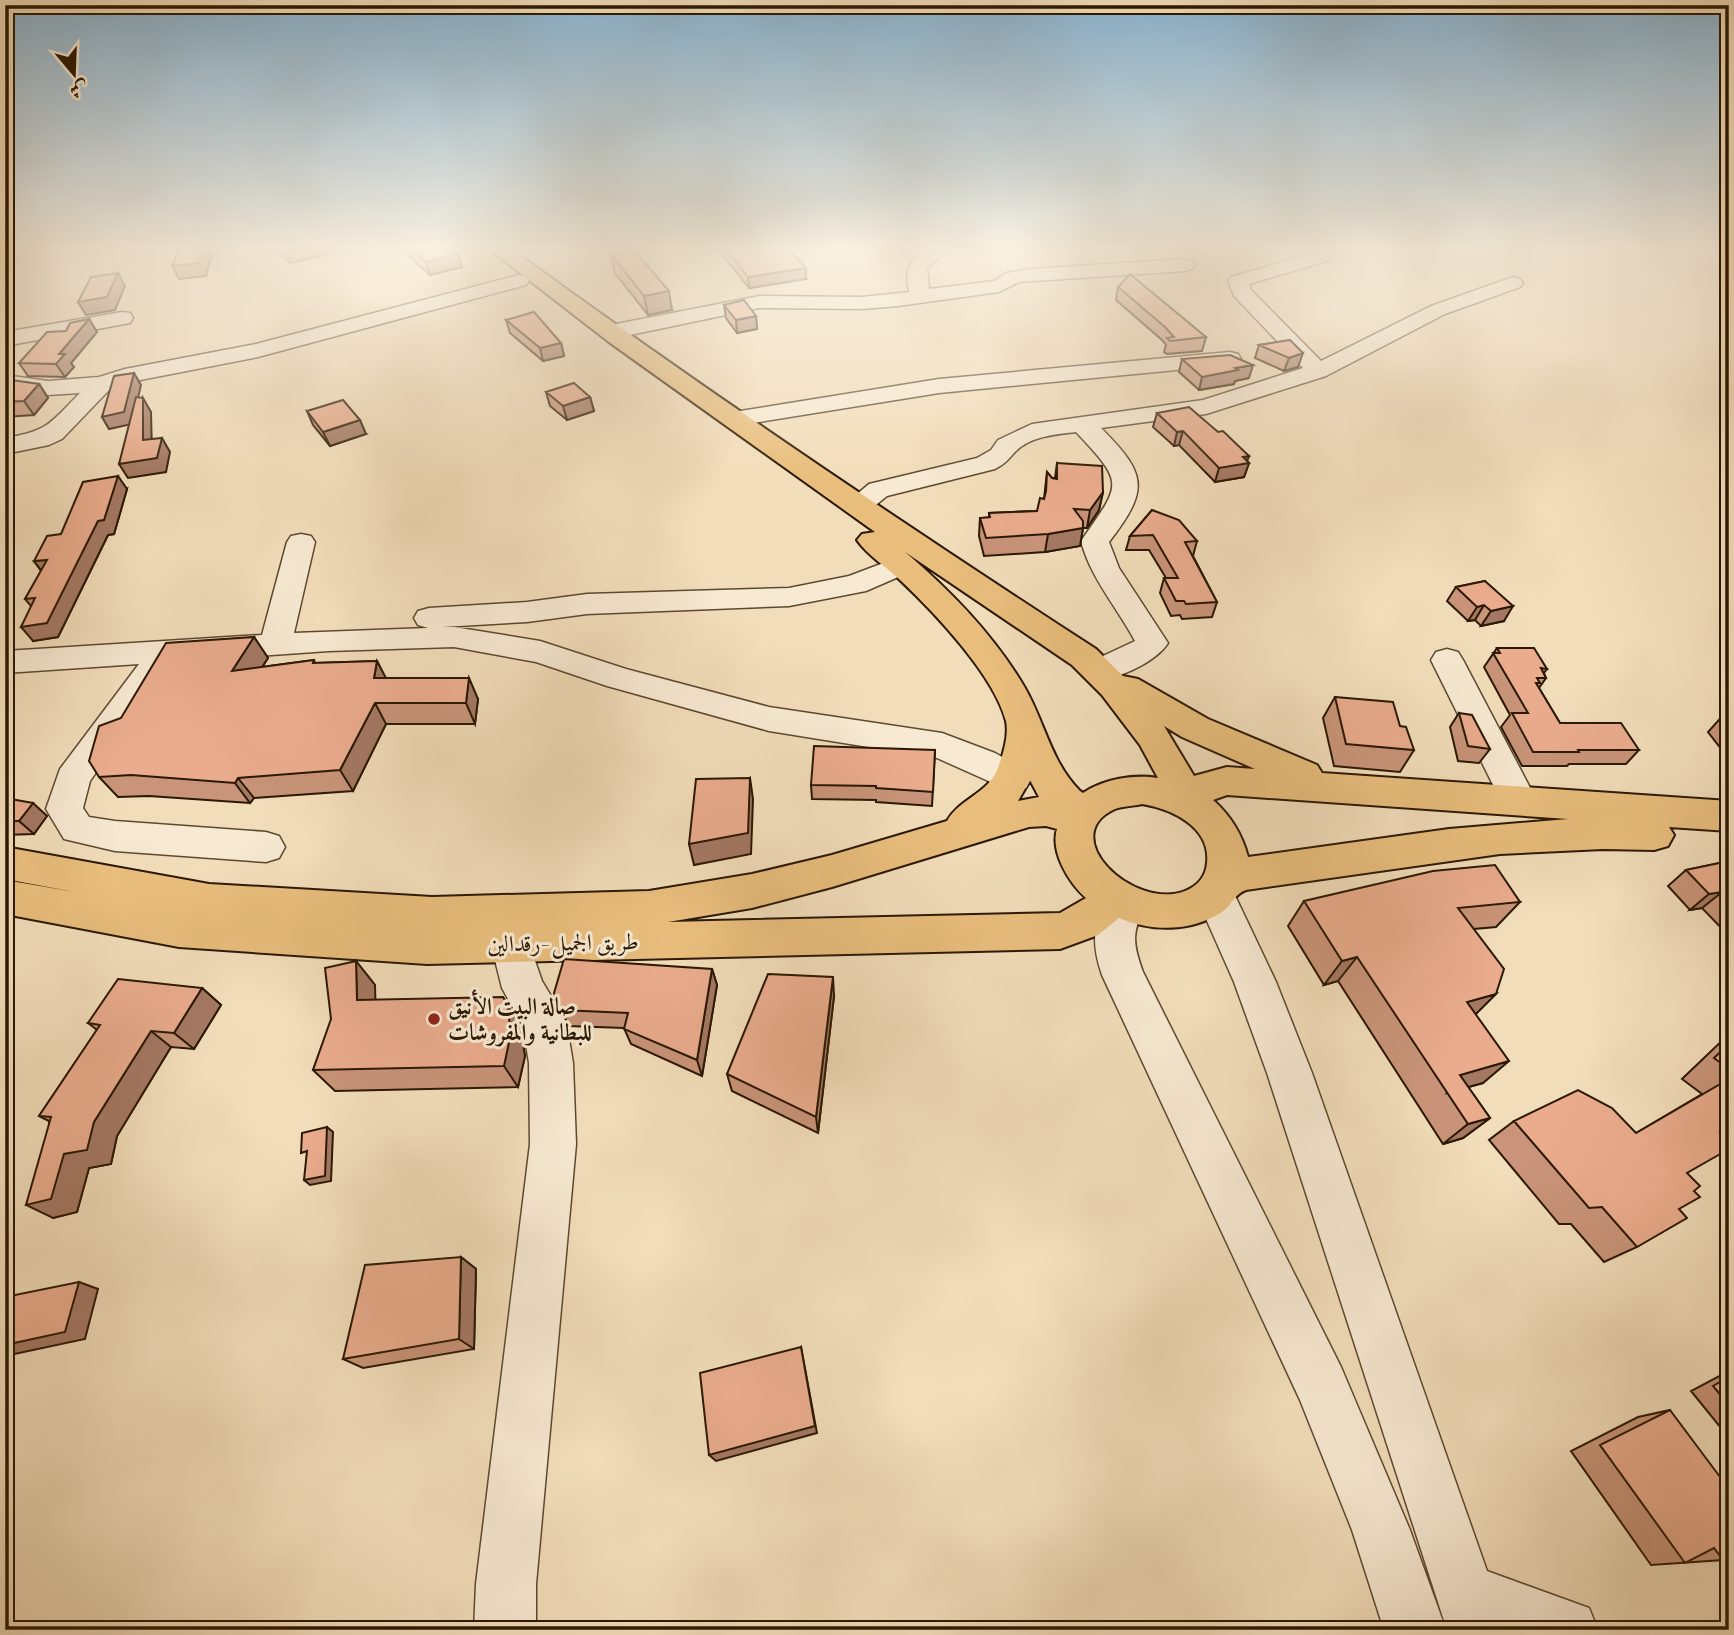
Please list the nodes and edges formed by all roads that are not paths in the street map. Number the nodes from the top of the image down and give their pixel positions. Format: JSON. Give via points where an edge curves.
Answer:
{"nodes":[{"id":1,"x":81,"y":325,"type":"edge"},
{"id":2,"x":357,"y":325,"type":"edge"},
{"id":3,"x":583,"y":325,"type":"edge"},
{"id":4,"x":602,"y":325,"type":"edge"},
{"id":5,"x":644,"y":325,"type":"edge"},
{"id":6,"x":1273,"y":325,"type":"edge"},
{"id":7,"x":1408,"y":325,"type":"edge"},
{"id":8,"x":611,"y":332,"type":"junction"},
{"id":9,"x":5,"y":339,"type":"edge"},
{"id":10,"x":1318,"y":371,"type":"junction"},
{"id":11,"x":1280,"y":381,"type":"junction"},
{"id":12,"x":5,"y":382,"type":"edge"},
{"id":13,"x":102,"y":384,"type":"junction"},
{"id":14,"x":734,"y":419,"type":"junction"},
{"id":15,"x":1082,"y":423,"type":"junction"},
{"id":16,"x":5,"y":446,"type":"edge"},
{"id":17,"x":866,"y":520,"type":"junction"},
{"id":18,"x":301,"y":542,"type":"dead end"},
{"id":19,"x":902,"y":565,"type":"junction"},
{"id":20,"x":277,"y":636,"type":"junction"},
{"id":21,"x":165,"y":651,"type":"junction"},
{"id":22,"x":1447,"y":660,"type":"dead end"},
{"id":23,"x":5,"y":662,"type":"edge"},
{"id":24,"x":1092,"y":663,"type":"junction"},
{"id":25,"x":1024,"y":720,"type":"junction"},
{"id":26,"x":1013,"y":779,"type":"junction"},
{"id":27,"x":1339,"y":787,"type":"junction"},
{"id":28,"x":1519,"y":801,"type":"junction"},
{"id":29,"x":1187,"y":803,"type":"junction"},
{"id":30,"x":1729,"y":816,"type":"edge"},
{"id":31,"x":1081,"y":817,"type":"junction"},
{"id":32,"x":1729,"y":838,"type":"edge"},
{"id":33,"x":936,"y":839,"type":"junction"},
{"id":34,"x":266,"y":847,"type":"dead end"},
{"id":35,"x":5,"y":863,"type":"edge"},
{"id":36,"x":1220,"y":887,"type":"junction"},
{"id":37,"x":5,"y":897,"type":"edge"},
{"id":38,"x":1119,"y":900,"type":"junction"},
{"id":39,"x":511,"y":944,"type":"junction"},
{"id":40,"x":1472,"y":1611,"type":"edge"},
{"id":41,"x":505,"y":1630,"type":"edge"},
{"id":42,"x":1415,"y":1630,"type":"edge"},
{"id":43,"x":1567,"y":1630,"type":"edge"}],
"edges":[{"from":1,"to":9,"type":"street"},
{"from":2,"to":13,"type":"street"},
{"from":3,"to":17,"type":"main road"},
{"from":4,"to":8,"type":"main road"},
{"from":5,"to":8,"type":"street"},
{"from":6,"to":10,"type":"street"},
{"from":7,"to":10,"type":"street"},
{"from":8,"to":14,"type":"main road"},
{"from":10,"to":11,"type":"street"},
{"from":11,"to":14,"type":"street","via":[[1231,359],[1214,359],[939,386]]},
{"from":11,"to":15,"type":"street","via":[[1206,407]]},
{"from":12,"to":13,"type":"street","via":[[48,388]]},
{"from":13,"to":16,"type":"street","via":[[53,434]]},
{"from":14,"to":17,"type":"main road"},
{"from":15,"to":17,"type":"street","via":[[1041,429],[1007,445],[986,464],[878,490]]},
{"from":15,"to":24,"type":"street","via":[[1123,470],[1126,492],[1095,541],[1097,553],[1152,643],[1143,651]]},
{"from":17,"to":19,"type":"main road"},
{"from":17,"to":24,"type":"main road"},
{"from":18,"to":20,"type":"street"},
{"from":19,"to":20,"type":"street","via":[[856,584],[789,597],[587,604]]},
{"from":19,"to":25,"type":"main road","via":[[980,646]]},
{"from":20,"to":21,"type":"street"},
{"from":20,"to":26,"type":"street","via":[[454,637],[496,643],[769,719],[942,746]]},
{"from":21,"to":23,"type":"street"},
{"from":21,"to":34,"type":"street","via":[[73,778],[64,809],[77,829]]},
{"from":22,"to":28,"type":"street"},
{"from":24,"to":27,"type":"main road","via":[[1195,728],[1263,760]]},
{"from":24,"to":29,"type":"main road","via":[[1153,737]]},
{"from":25,"to":26,"type":"main road","via":[[1023,751]]},
{"from":25,"to":31,"type":"main road","via":[[1049,785]]},
{"from":26,"to":33,"type":"main road","via":[[983,813]]},
{"from":27,"to":28,"type":"main road"},
{"from":27,"to":29,"type":"main road","via":[[1214,783]]},
{"from":28,"to":30,"type":"main road"},
{"from":29,"to":31,"type":"main road","via":[[1157,792],[1127,791],[1101,798]]},
{"from":29,"to":36,"type":"main road","via":[[1220,833],[1229,856]]},
{"from":31,"to":33,"type":"main road","name":"طريق الجميل -رقدالين","via":[[1029,812]]},
{"from":31,"to":38,"type":"main road","via":[[1074,846],[1078,860],[1097,886]]},
{"from":32,"to":36,"type":"main road","via":[[1552,834],[1269,871]]},
{"from":33,"to":35,"type":"main road","name":"طريق الجميل -رقدالين","via":[[765,888],[649,908],[432,915],[209,901]]},
{"from":36,"to":38,"type":"main road","via":[[1204,902],[1175,911],[1159,912]]},
{"from":36,"to":40,"type":"street","via":[[1300,1101]]},
{"from":37,"to":39,"type":"main road","name":"طريق الجميل -رقدالين","via":[[179,929],[427,946]]},
{"from":38,"to":39,"type":"main road","name":"طريق الجميل -رقدالين","via":[[1091,919],[1060,931]]},
{"from":38,"to":42,"type":"street","via":[[1112,942],[1120,966],[1322,1386],[1381,1530]]},
{"from":39,"to":41,"type":"street","via":[[523,988],[544,1021],[551,1063],[553,1144],[506,1584]]},
{"from":40,"to":43,"type":"street"}]}
